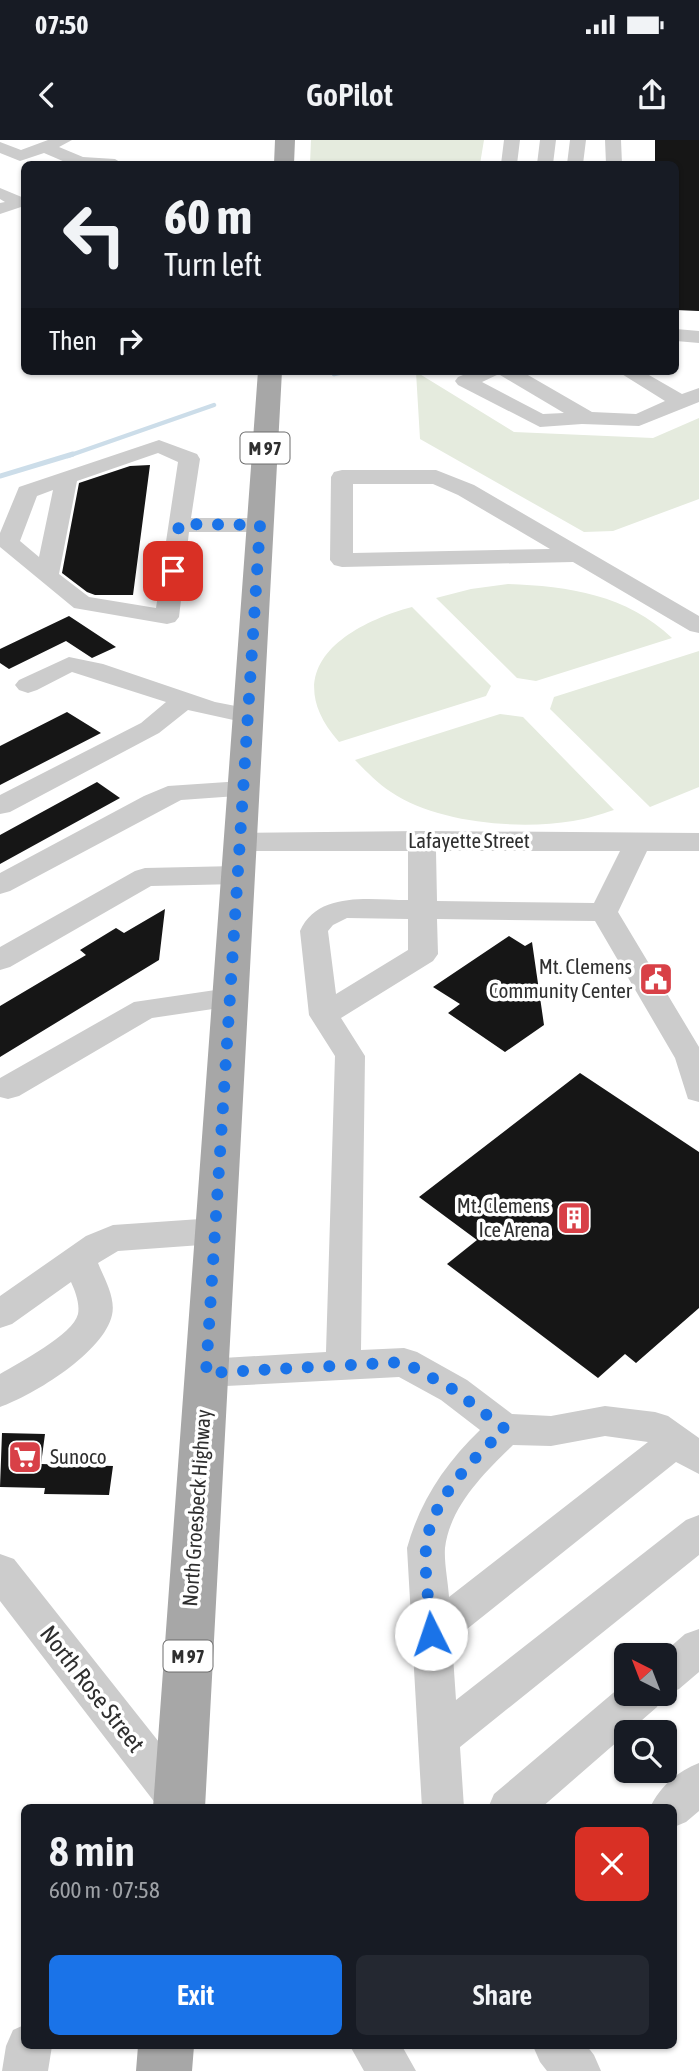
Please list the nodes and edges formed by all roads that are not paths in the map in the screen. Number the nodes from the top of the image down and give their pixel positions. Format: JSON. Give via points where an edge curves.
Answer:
{"nodes":[{"id":1,"x":64,"y":140,"type":"edge"},
{"id":2,"x":285,"y":140,"type":"edge"},
{"id":3,"x":512,"y":140,"type":"edge"},
{"id":4,"x":548,"y":140,"type":"edge"},
{"id":5,"x":578,"y":140,"type":"edge"},
{"id":6,"x":613,"y":140,"type":"edge"},
{"id":7,"x":0,"y":147,"type":"edge"},
{"id":8,"x":44,"y":147,"type":"junction"},
{"id":9,"x":72,"y":161,"type":"edge"},
{"id":10,"x":284,"y":161,"type":"edge"},
{"id":11,"x":509,"y":161,"type":"edge"},
{"id":12,"x":545,"y":161,"type":"edge"},
{"id":13,"x":575,"y":161,"type":"edge"},
{"id":14,"x":614,"y":161,"type":"edge"},
{"id":15,"x":21,"y":183,"type":"edge"},
{"id":16,"x":0,"y":192,"type":"edge"},
{"id":17,"x":21,"y":201,"type":"edge"},
{"id":18,"x":21,"y":201,"type":"edge"},
{"id":19,"x":0,"y":209,"type":"edge"},
{"id":20,"x":679,"y":335,"type":"edge"},
{"id":21,"x":699,"y":337,"type":"edge"},
{"id":22,"x":270,"y":375,"type":"edge"},
{"id":23,"x":481,"y":375,"type":"edge"},
{"id":24,"x":514,"y":375,"type":"edge"},
{"id":25,"x":636,"y":375,"type":"edge"},
{"id":26,"x":680,"y":376,"type":"dead end"},
{"id":27,"x":699,"y":386,"type":"edge"},
{"id":28,"x":691,"y":398,"type":"edge"},
{"id":29,"x":589,"y":419,"type":"junction"},
{"id":30,"x":67,"y":477,"type":"junction"},
{"id":31,"x":179,"y":524,"type":"junction"},
{"id":32,"x":260,"y":525,"type":"junction"},
{"id":33,"x":577,"y":555,"type":"junction"},
{"id":34,"x":47,"y":576,"type":"junction"},
{"id":35,"x":699,"y":626,"type":"edge"},
{"id":36,"x":28,"y":685,"type":"dead end"},
{"id":37,"x":183,"y":701,"type":"junction"},
{"id":38,"x":247,"y":715,"type":"junction"},
{"id":39,"x":242,"y":789,"type":"junction"},
{"id":40,"x":0,"y":806,"type":"edge"},
{"id":41,"x":422,"y":840,"type":"junction"},
{"id":42,"x":638,"y":841,"type":"junction"},
{"id":43,"x":699,"y":842,"type":"edge"},
{"id":44,"x":238,"y":859,"type":"junction"},
{"id":45,"x":0,"y":886,"type":"edge"},
{"id":46,"x":421,"y":909,"type":"junction"},
{"id":47,"x":604,"y":912,"type":"junction"},
{"id":48,"x":0,"y":960,"type":"edge"},
{"id":49,"x":229,"y":998,"type":"junction"},
{"id":50,"x":324,"y":1015,"type":"junction"},
{"id":51,"x":8,"y":1088,"type":"dead end"},
{"id":52,"x":699,"y":1091,"type":"edge"},
{"id":53,"x":215,"y":1231,"type":"junction"},
{"id":54,"x":79,"y":1258,"type":"junction"},
{"id":55,"x":0,"y":1314,"type":"edge"},
{"id":56,"x":343,"y":1366,"type":"junction"},
{"id":57,"x":206,"y":1373,"type":"junction"},
{"id":58,"x":0,"y":1392,"type":"edge"},
{"id":59,"x":505,"y":1429,"type":"junction"},
{"id":60,"x":687,"y":1450,"type":"edge"},
{"id":61,"x":699,"y":1532,"type":"edge"},
{"id":62,"x":3,"y":1581,"type":"edge"},
{"id":63,"x":431,"y":1634,"type":"junction"},
{"id":64,"x":699,"y":1647,"type":"edge"},
{"id":65,"x":677,"y":1666,"type":"edge"},
{"id":66,"x":629,"y":1706,"type":"edge"},
{"id":67,"x":438,"y":1739,"type":"junction"},
{"id":68,"x":699,"y":1783,"type":"edge"},
{"id":69,"x":180,"y":1804,"type":"edge"},
{"id":70,"x":181,"y":1804,"type":"edge"},
{"id":71,"x":443,"y":1804,"type":"edge"},
{"id":72,"x":514,"y":1804,"type":"edge"},
{"id":73,"x":675,"y":1804,"type":"edge"},
{"id":74,"x":29,"y":2049,"type":"edge"},
{"id":75,"x":166,"y":2049,"type":"edge"},
{"id":76,"x":375,"y":2049,"type":"edge"},
{"id":77,"x":559,"y":2049,"type":"edge"},
{"id":78,"x":25,"y":2071,"type":"edge"},
{"id":79,"x":164,"y":2071,"type":"edge"},
{"id":80,"x":393,"y":2071,"type":"edge"},
{"id":81,"x":579,"y":2071,"type":"edge"}],
"edges":[{"from":1,"to":8,"type":"street"},
{"from":2,"to":10,"type":"main road"},
{"from":3,"to":11,"type":"street"},
{"from":4,"to":12,"type":"street"},
{"from":5,"to":13,"type":"street"},
{"from":6,"to":14,"type":"street"},
{"from":7,"to":8,"type":"street","via":[[20,156]]},
{"from":8,"to":9,"type":"street"},
{"from":15,"to":16,"type":"street"},
{"from":16,"to":17,"type":"street"},
{"from":18,"to":19,"type":"street"},
{"from":20,"to":21,"type":"street"},
{"from":22,"to":32,"type":"main road","name":"North Groesbeck Highway","number":"M 97"},
{"from":23,"to":29,"type":"street","via":[[465,381],[536,421]]},
{"from":24,"to":29,"type":"street"},
{"from":25,"to":28,"type":"street"},
{"from":26,"to":27,"type":"street"},
{"from":28,"to":29,"type":"street","via":[[639,420]]},
{"from":30,"to":31,"type":"street","via":[[159,446],[189,458]]},
{"from":30,"to":34,"type":"street"},
{"from":30,"to":34,"type":"street","via":[[27,492],[8,542]]},
{"from":31,"to":32,"type":"street"},
{"from":31,"to":34,"type":"street","via":[[167,617],[82,603]]},
{"from":32,"to":38,"type":"main road","name":"North Groesbeck Highway","number":"M 97"},
{"from":33,"to":33,"type":"street","via":[[443,480],[342,477],[342,560]]},
{"from":33,"to":35,"type":"street"},
{"from":36,"to":37,"type":"street","via":[[69,664]]},
{"from":37,"to":38,"type":"street"},
{"from":37,"to":40,"type":"street","via":[[150,727]]},
{"from":38,"to":39,"type":"main road","name":"North Groesbeck Highway","number":"M 97"},
{"from":39,"to":44,"type":"main road","name":"North Groesbeck Highway","number":"M 97"},
{"from":39,"to":45,"type":"street","via":[[177,792]]},
{"from":41,"to":42,"type":"street","name":"Lafayette Street"},
{"from":41,"to":44,"type":"street","name":"Lafayette Street"},
{"from":41,"to":46,"type":"street"},
{"from":42,"to":43,"type":"street","name":"Lafayette Street"},
{"from":42,"to":47,"type":"street"},
{"from":44,"to":48,"type":"street","name":"Lafayette Street","via":[[145,877]]},
{"from":44,"to":49,"type":"main road","name":"North Groesbeck Highway","number":"M 97"},
{"from":46,"to":47,"type":"street"},
{"from":46,"to":50,"type":"street","via":[[423,954]]},
{"from":46,"to":50,"type":"street","via":[[346,909],[317,922],[314,931]]},
{"from":47,"to":52,"type":"street","via":[[690,1058]]},
{"from":49,"to":51,"type":"street","via":[[145,1009]]},
{"from":49,"to":53,"type":"main road","name":"North Groesbeck Highway","number":"M 97"},
{"from":50,"to":56,"type":"street","via":[[350,1056]]},
{"from":53,"to":54,"type":"street","via":[[113,1238]]},
{"from":53,"to":57,"type":"main road","name":"North Groesbeck Highway","number":"M 97"},
{"from":54,"to":55,"type":"street"},
{"from":54,"to":58,"type":"street","via":[[95,1308],[91,1327]]},
{"from":56,"to":57,"type":"street"},
{"from":56,"to":59,"type":"street","via":[[404,1362],[454,1390]]},
{"from":57,"to":70,"type":"main road","name":"North Groesbeck Highway","number":"M 97"},
{"from":59,"to":60,"type":"street","via":[[551,1431],[606,1421],[655,1427]]},
{"from":59,"to":63,"type":"street","via":[[473,1460],[433,1518],[426,1548]]},
{"from":60,"to":63,"type":"street"},
{"from":61,"to":67,"type":"street"},
{"from":62,"to":69,"type":"street","name":"North Rose Street"},
{"from":63,"to":67,"type":"street"},
{"from":64,"to":65,"type":"street"},
{"from":66,"to":72,"type":"street"},
{"from":67,"to":71,"type":"street"},
{"from":68,"to":73,"type":"street"},
{"from":74,"to":78,"type":"street"},
{"from":75,"to":79,"type":"main road"},
{"from":76,"to":80,"type":"street"},
{"from":77,"to":81,"type":"street"}]}
